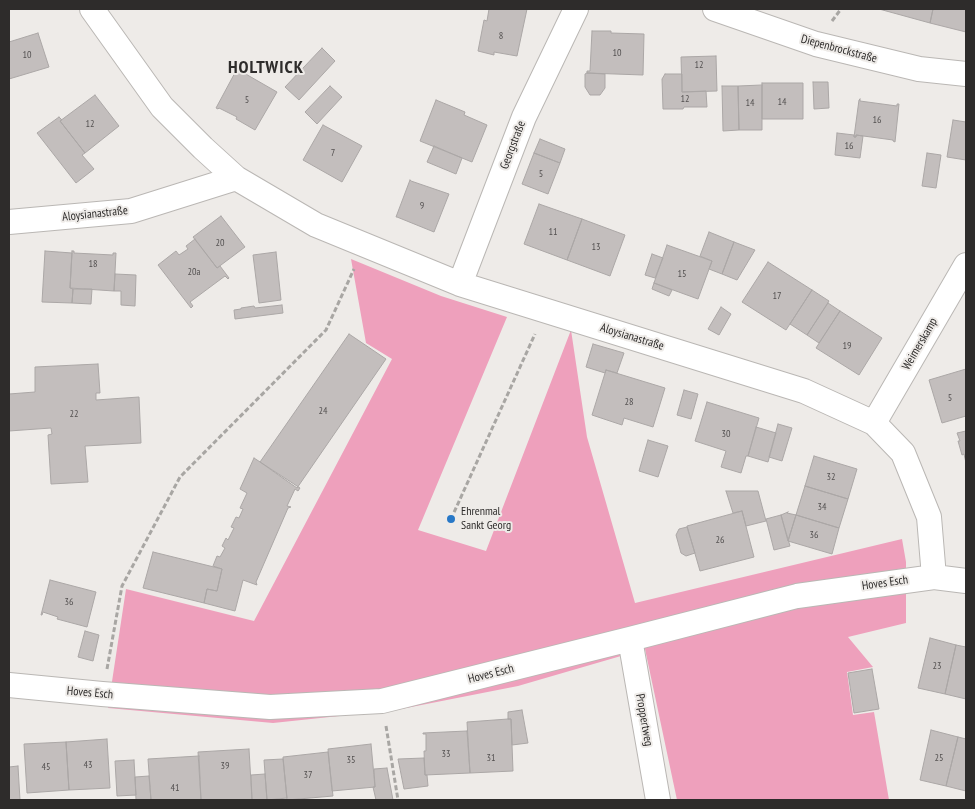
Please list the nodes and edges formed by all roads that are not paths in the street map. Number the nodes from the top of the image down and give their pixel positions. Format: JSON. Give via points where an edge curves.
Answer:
{"nodes":[{"id":1,"x":92,"y":9,"type":"edge"},
{"id":2,"x":576,"y":9,"type":"edge"},
{"id":3,"x":715,"y":9,"type":"edge"},
{"id":4,"x":966,"y":74,"type":"edge"},
{"id":5,"x":236,"y":178,"type":"junction"},
{"id":6,"x":9,"y":222,"type":"edge"},
{"id":7,"x":966,"y":265,"type":"edge"},
{"id":8,"x":460,"y":284,"type":"junction"},
{"id":9,"x":874,"y":422,"type":"junction"},
{"id":10,"x":934,"y":577,"type":"junction"},
{"id":11,"x":966,"y":581,"type":"edge"},
{"id":12,"x":630,"y":639,"type":"junction"},
{"id":13,"x":9,"y":685,"type":"edge"},
{"id":14,"x":658,"y":800,"type":"edge"}],
"edges":[{"from":1,"to":5,"type":"street","name":"Aloysianastraße","via":[[162,106]]},
{"from":2,"to":8,"type":"street","name":"Georgstraße","via":[[524,117]]},
{"from":3,"to":4,"type":"street","name":"Diepenbrockstraße","via":[[816,44],[919,69]]},
{"from":5,"to":6,"type":"street","name":"Aloysianastraße","via":[[131,211]]},
{"from":5,"to":8,"type":"street","name":"Aloysianastraße","via":[[316,225]]},
{"from":7,"to":9,"type":"street","name":"Weimerskamp"},
{"from":8,"to":9,"type":"street","name":"Aloysianastraße","via":[[804,391]]},
{"from":9,"to":10,"type":"street","name":"Aloysianastraße","via":[[903,453],[928,517]]},
{"from":10,"to":11,"type":"street","name":"Hoves Esch"},
{"from":10,"to":12,"type":"street","name":"Hoves Esch","via":[[797,596]]},
{"from":12,"to":13,"type":"street","name":"Hoves Esch","via":[[382,701],[270,707]]},
{"from":12,"to":14,"type":"street","name":"Proppertweg"}]}
